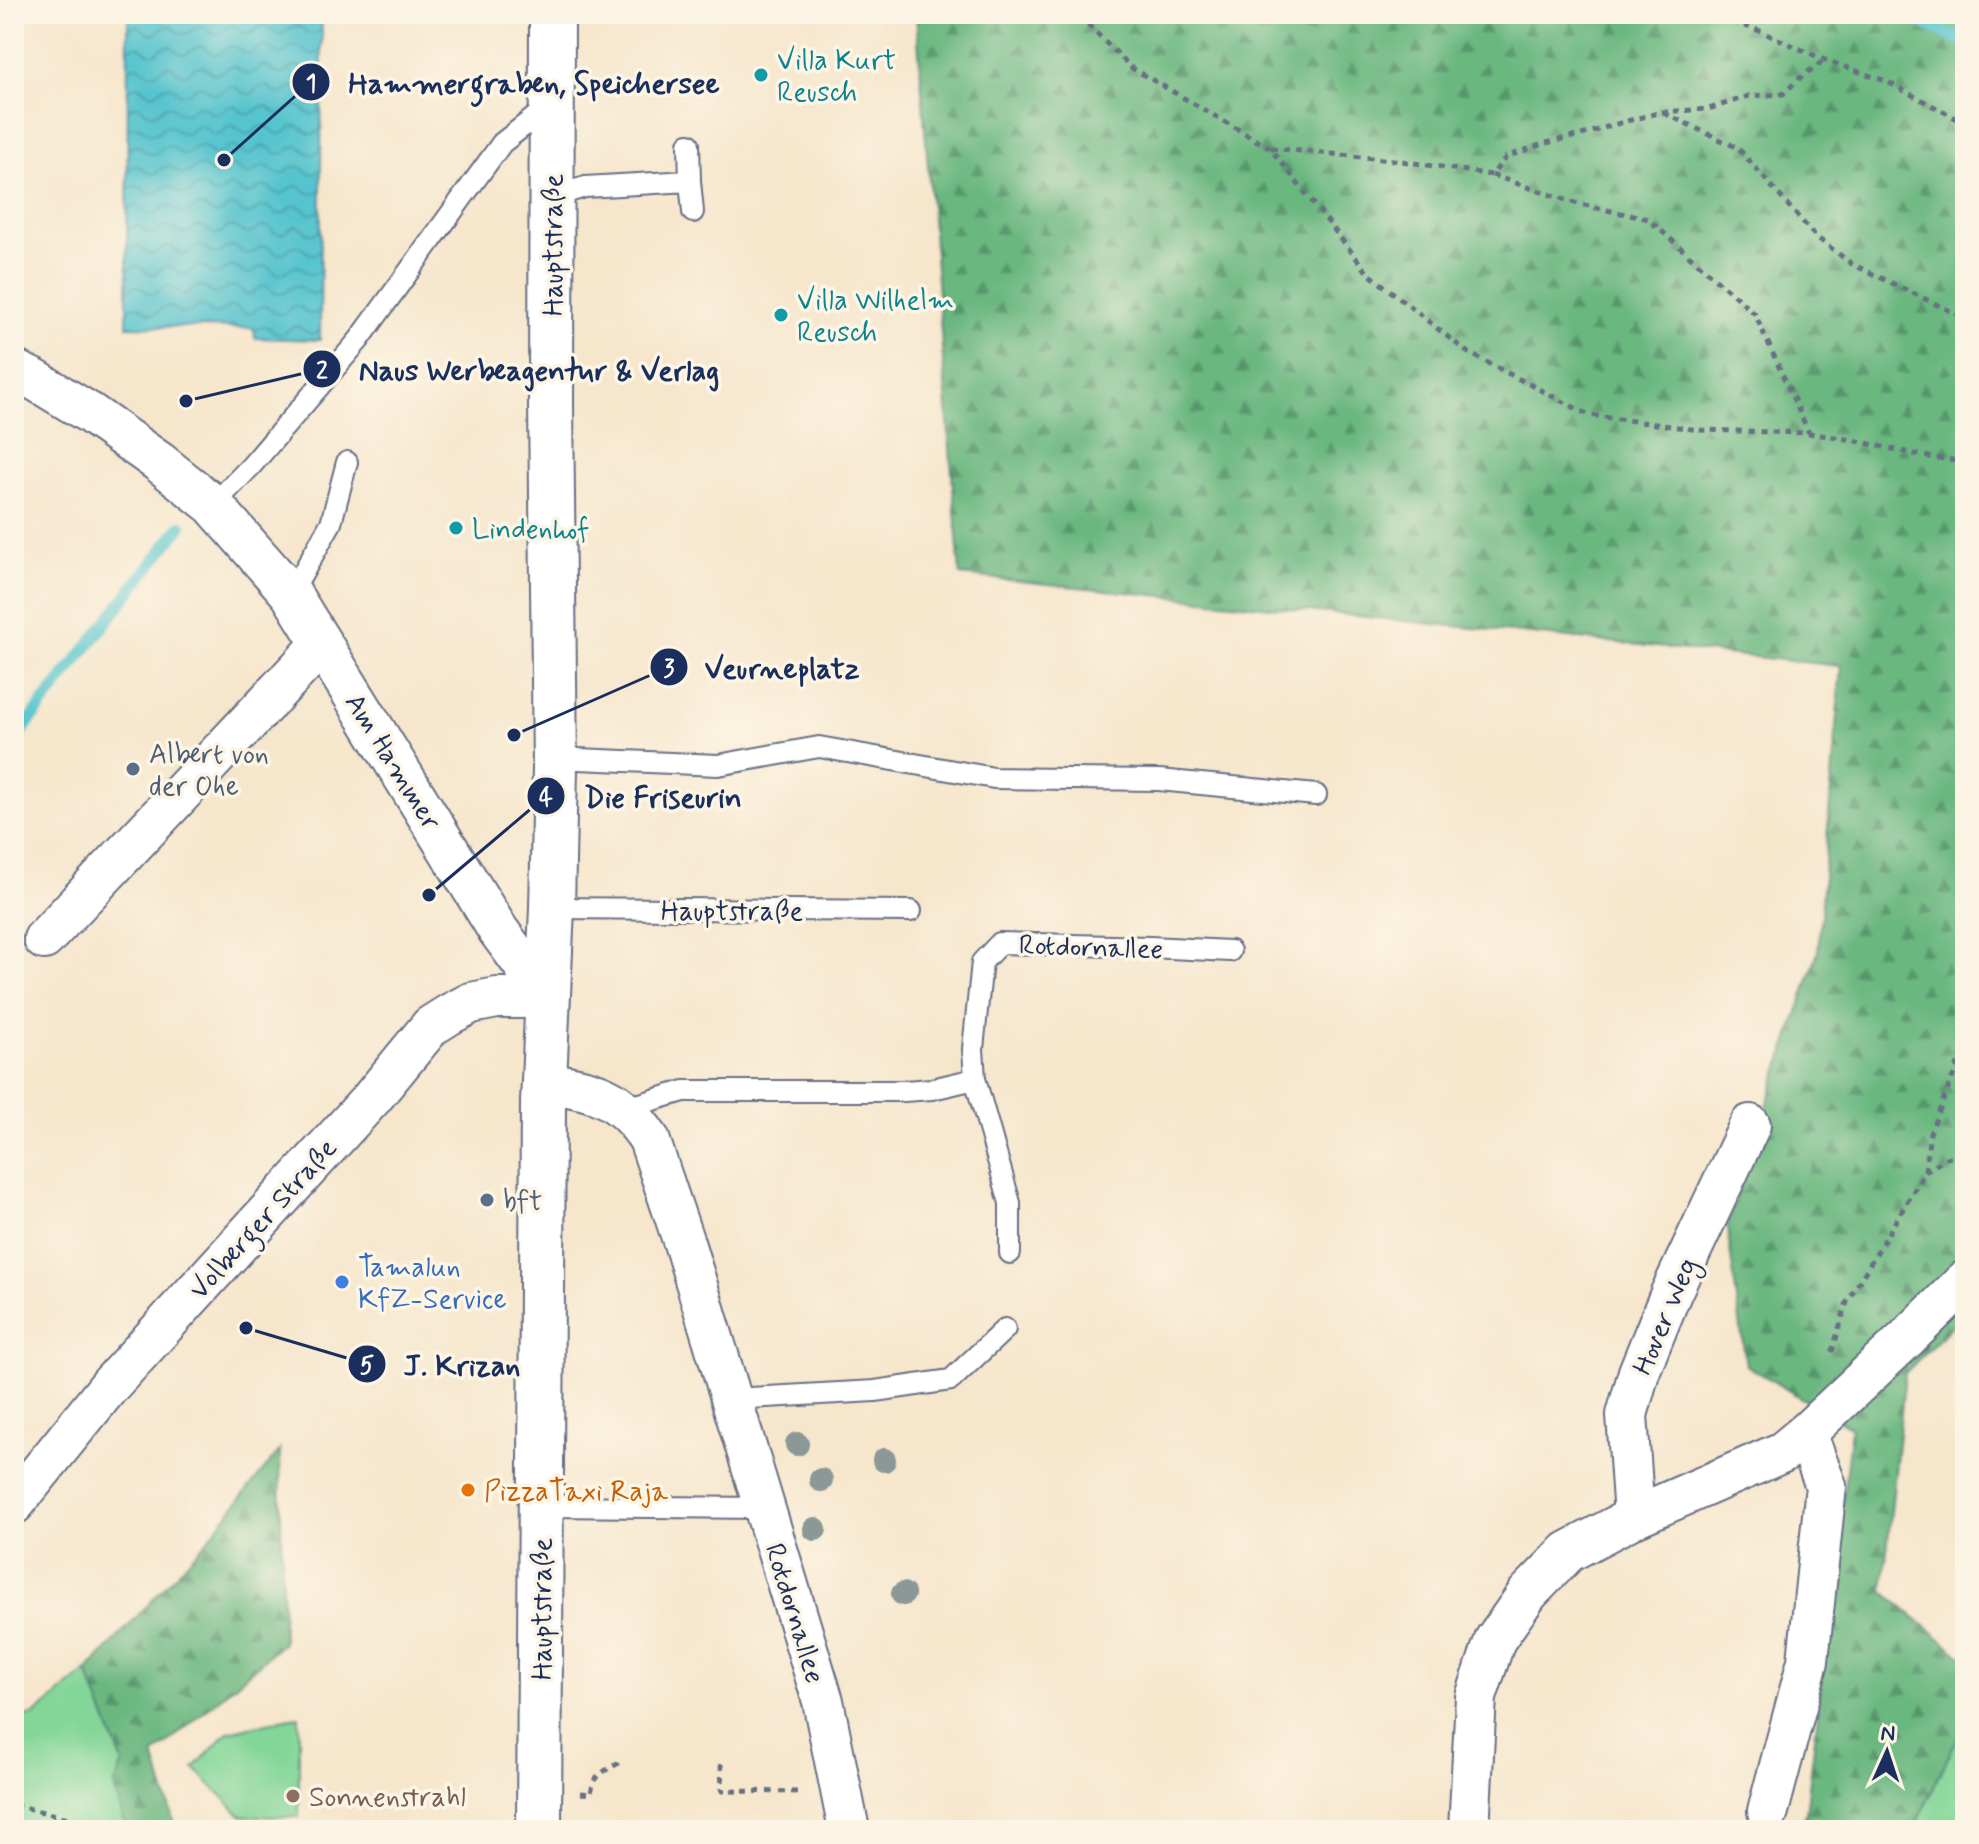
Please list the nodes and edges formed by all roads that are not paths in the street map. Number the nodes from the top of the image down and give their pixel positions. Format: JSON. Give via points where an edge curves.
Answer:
{"nodes":[{"id":1,"x":554,"y":15,"type":"edge"},
{"id":2,"x":552,"y":104,"type":"junction"},
{"id":3,"x":689,"y":144,"type":"dead end"},
{"id":4,"x":690,"y":181,"type":"junction"},
{"id":5,"x":552,"y":197,"type":"junction"},
{"id":6,"x":693,"y":212,"type":"dead end"},
{"id":7,"x":14,"y":370,"type":"edge"},
{"id":8,"x":347,"y":462,"type":"dead end"},
{"id":9,"x":213,"y":505,"type":"junction"},
{"id":10,"x":291,"y":594,"type":"junction"},
{"id":11,"x":321,"y":645,"type":"junction"},
{"id":12,"x":555,"y":758,"type":"junction"},
{"id":13,"x":1316,"y":795,"type":"dead end"},
{"id":14,"x":552,"y":908,"type":"junction"},
{"id":15,"x":911,"y":911,"type":"dead end"},
{"id":16,"x":44,"y":939,"type":"dead end"},
{"id":17,"x":1230,"y":951,"type":"dead end"},
{"id":18,"x":548,"y":998,"type":"junction"},
{"id":19,"x":975,"y":1079,"type":"junction"},
{"id":20,"x":544,"y":1082,"type":"junction"},
{"id":21,"x":623,"y":1109,"type":"junction"},
{"id":22,"x":1750,"y":1125,"type":"dead end"},
{"id":23,"x":1010,"y":1253,"type":"dead end"},
{"id":24,"x":1965,"y":1281,"type":"edge"},
{"id":25,"x":1005,"y":1329,"type":"dead end"},
{"id":26,"x":731,"y":1399,"type":"junction"},
{"id":27,"x":1806,"y":1433,"type":"junction"},
{"id":28,"x":14,"y":1504,"type":"edge"},
{"id":29,"x":542,"y":1506,"type":"junction"},
{"id":30,"x":764,"y":1508,"type":"junction"},
{"id":31,"x":1634,"y":1517,"type":"junction"},
{"id":32,"x":845,"y":1811,"type":"edge"},
{"id":33,"x":1768,"y":1811,"type":"dead end"},
{"id":34,"x":539,"y":1830,"type":"edge"},
{"id":35,"x":1469,"y":1830,"type":"edge"}],
"edges":[{"from":1,"to":2,"type":"main road","name":"Hauptstraße"},
{"from":2,"to":5,"type":"main road","name":"Hauptstraße"},
{"from":2,"to":9,"type":"lane","via":[[502,143],[359,340]]},
{"from":3,"to":4,"type":"lane"},
{"from":4,"to":5,"type":"lane","via":[[585,187]]},
{"from":4,"to":6,"type":"lane"},
{"from":5,"to":12,"type":"main road","name":"Hauptstraße"},
{"from":7,"to":9,"type":"street","name":"Am Hammer","via":[[91,414]]},
{"from":8,"to":10,"type":"lane","via":[[331,523]]},
{"from":9,"to":10,"type":"street","name":"Am Hammer"},
{"from":10,"to":11,"type":"street","name":"Am Hammer"},
{"from":11,"to":16,"type":"street"},
{"from":11,"to":18,"type":"street","name":"Am Hammer","via":[[498,930]]},
{"from":12,"to":13,"type":"lane","via":[[718,765],[819,747],[994,778],[1159,780]]},
{"from":12,"to":14,"type":"main road","name":"Hauptstraße"},
{"from":14,"to":15,"type":"lane","name":"Hauptstraße"},
{"from":14,"to":18,"type":"main road","name":"Hauptstraße"},
{"from":17,"to":19,"type":"lane","name":"Rotdornallee","via":[[1000,943],[982,962]]},
{"from":18,"to":20,"type":"main road","name":"Hauptstraße"},
{"from":18,"to":28,"type":"street","name":"Volberger Straße","via":[[471,1003],[431,1026],[372,1098],[110,1385]]},
{"from":19,"to":21,"type":"lane","via":[[904,1091],[684,1091]]},
{"from":19,"to":23,"type":"lane","name":"Rotdornallee","via":[[1010,1203]]},
{"from":20,"to":21,"type":"street","name":"Rotdornallee","via":[[588,1089]]},
{"from":20,"to":29,"type":"main road","name":"Hauptstraße"},
{"from":21,"to":26,"type":"street","name":"Rotdornallee","via":[[649,1139]]},
{"from":22,"to":31,"type":"street","name":"Hover Weg","via":[[1639,1372],[1627,1415]]},
{"from":24,"to":27,"type":"street"},
{"from":25,"to":26,"type":"lane","via":[[951,1380],[875,1391]]},
{"from":26,"to":30,"type":"street","name":"Rotdornallee"},
{"from":27,"to":31,"type":"street","via":[[1783,1452]]},
{"from":27,"to":33,"type":"street","via":[[1826,1486],[1825,1502],[1808,1661]]},
{"from":29,"to":30,"type":"lane"},
{"from":29,"to":34,"type":"main road","name":"Hauptstraße"},
{"from":30,"to":32,"type":"street","name":"Rotdornallee","via":[[823,1701]]},
{"from":31,"to":35,"type":"street","via":[[1568,1552],[1528,1593],[1495,1640],[1476,1697]]}]}
